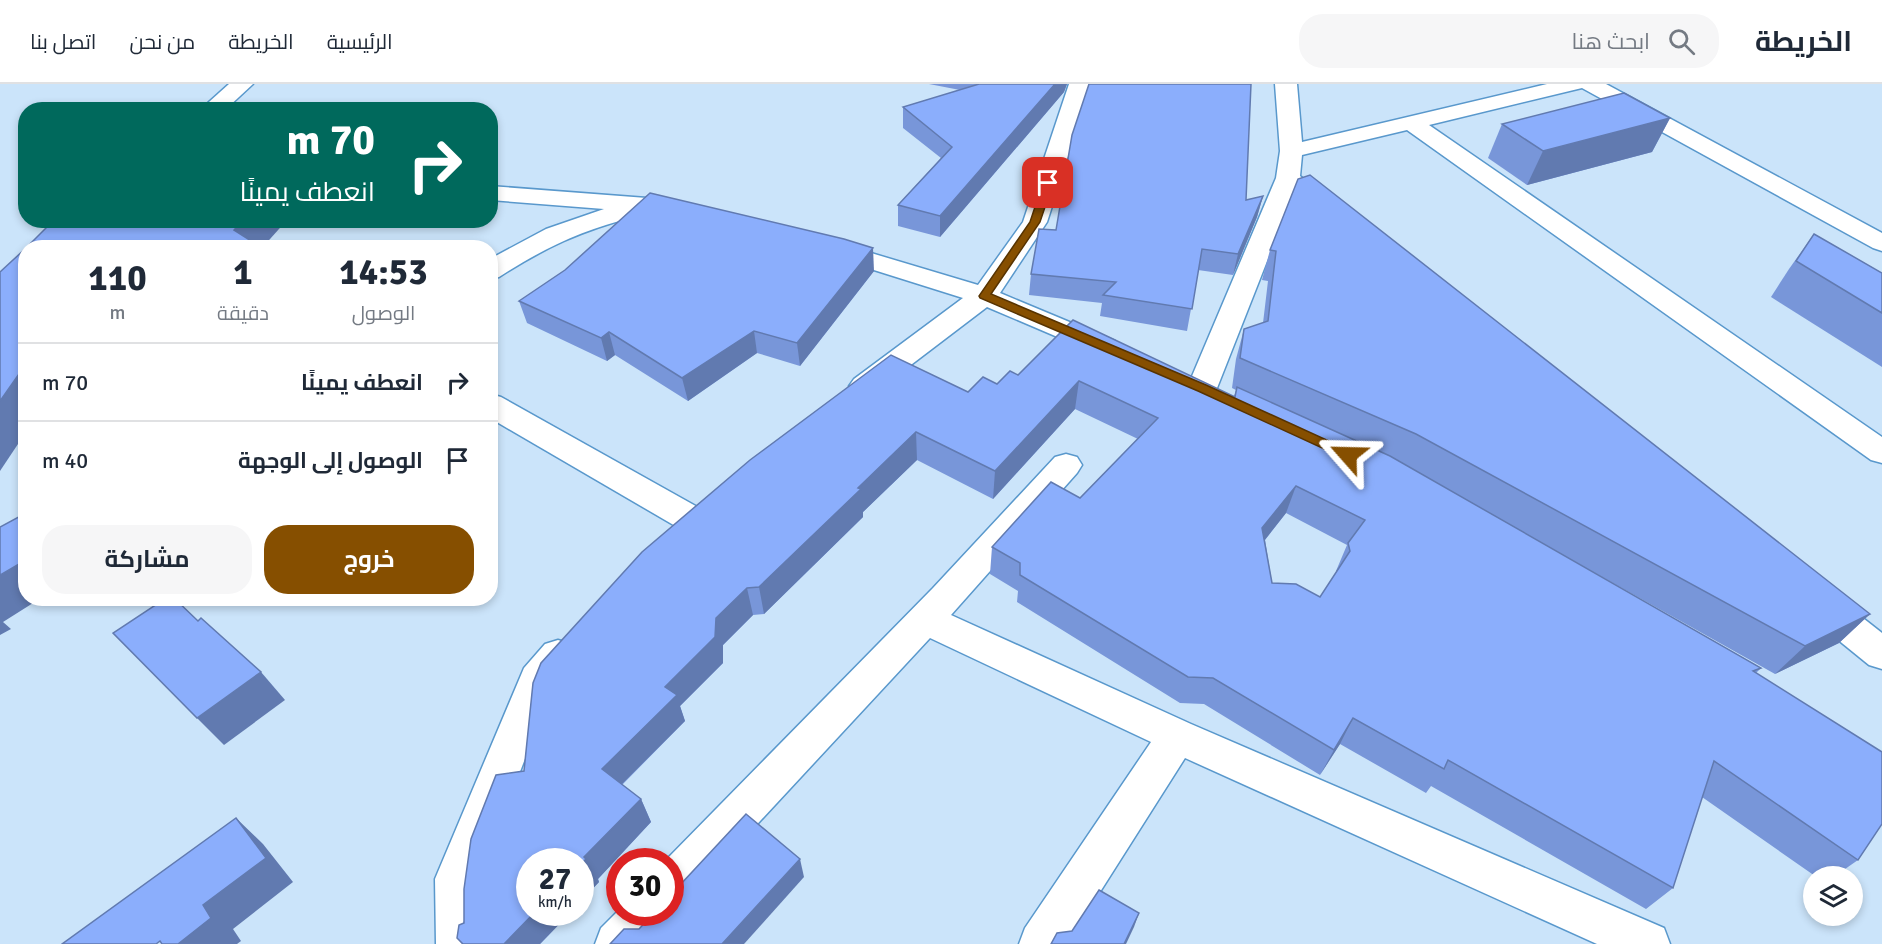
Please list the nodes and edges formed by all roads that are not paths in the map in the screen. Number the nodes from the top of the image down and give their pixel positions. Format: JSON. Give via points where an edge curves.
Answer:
{"nodes":[{"id":1,"x":242,"y":84,"type":"edge"},
{"id":2,"x":1080,"y":84,"type":"edge"},
{"id":3,"x":1286,"y":84,"type":"edge"},
{"id":4,"x":1574,"y":84,"type":"edge"},
{"id":5,"x":1590,"y":84,"type":"edge"},
{"id":6,"x":221,"y":102,"type":"edge"},
{"id":7,"x":1411,"y":123,"type":"junction"},
{"id":8,"x":1289,"y":165,"type":"junction"},
{"id":9,"x":498,"y":194,"type":"edge"},
{"id":10,"x":660,"y":206,"type":"junction"},
{"id":11,"x":1882,"y":214,"type":"edge"},
{"id":12,"x":702,"y":216,"type":"edge"},
{"id":13,"x":1851,"y":226,"type":"junction"},
{"id":14,"x":1353,"y":230,"type":"edge"},
{"id":15,"x":810,"y":243,"type":"edge"},
{"id":16,"x":1882,"y":243,"type":"edge"},
{"id":17,"x":498,"y":266,"type":"edge"},
{"id":18,"x":984,"y":296,"type":"junction"},
{"id":19,"x":1126,"y":356,"type":"edge"},
{"id":20,"x":1202,"y":388,"type":"edge"},
{"id":21,"x":841,"y":403,"type":"edge"},
{"id":22,"x":498,"y":409,"type":"edge"},
{"id":23,"x":1882,"y":452,"type":"edge"},
{"id":24,"x":1066,"y":465,"type":"dead end"},
{"id":25,"x":717,"y":497,"type":"edge"},
{"id":26,"x":689,"y":518,"type":"junction"},
{"id":27,"x":659,"y":543,"type":"edge"},
{"id":28,"x":1798,"y":588,"type":"edge"},
{"id":29,"x":925,"y":619,"type":"junction"},
{"id":30,"x":583,"y":628,"type":"edge"},
{"id":31,"x":1882,"y":654,"type":"edge"},
{"id":32,"x":1177,"y":736,"type":"junction"},
{"id":33,"x":684,"y":873,"type":"edge"},
{"id":34,"x":634,"y":926,"type":"edge"},
{"id":35,"x":458,"y":944,"type":"edge"},
{"id":36,"x":617,"y":944,"type":"edge"},
{"id":37,"x":1041,"y":944,"type":"edge"},
{"id":38,"x":1648,"y":944,"type":"edge"}],
"edges":[{"from":1,"to":6,"type":"street"},
{"from":2,"to":18,"type":"street","via":[[1035,222]]},
{"from":3,"to":8,"type":"street"},
{"from":4,"to":7,"type":"street"},
{"from":5,"to":13,"type":"street"},
{"from":7,"to":8,"type":"street"},
{"from":7,"to":23,"type":"street"},
{"from":8,"to":14,"type":"street"},
{"from":8,"to":20,"type":"street"},
{"from":9,"to":10,"type":"street"},
{"from":10,"to":12,"type":"street"},
{"from":10,"to":17,"type":"street","via":[[602,216],[548,236]]},
{"from":11,"to":13,"type":"street"},
{"from":13,"to":16,"type":"street"},
{"from":15,"to":18,"type":"street"},
{"from":18,"to":19,"type":"street"},
{"from":18,"to":21,"type":"street"},
{"from":22,"to":26,"type":"street"},
{"from":24,"to":29,"type":"street"},
{"from":25,"to":26,"type":"street"},
{"from":26,"to":27,"type":"street"},
{"from":28,"to":31,"type":"street"},
{"from":29,"to":32,"type":"street"},
{"from":29,"to":33,"type":"street"},
{"from":30,"to":35,"type":"street","via":[[537,679],[461,867],[457,879]]},
{"from":32,"to":37,"type":"street"},
{"from":32,"to":38,"type":"street"},
{"from":34,"to":36,"type":"street"}]}
